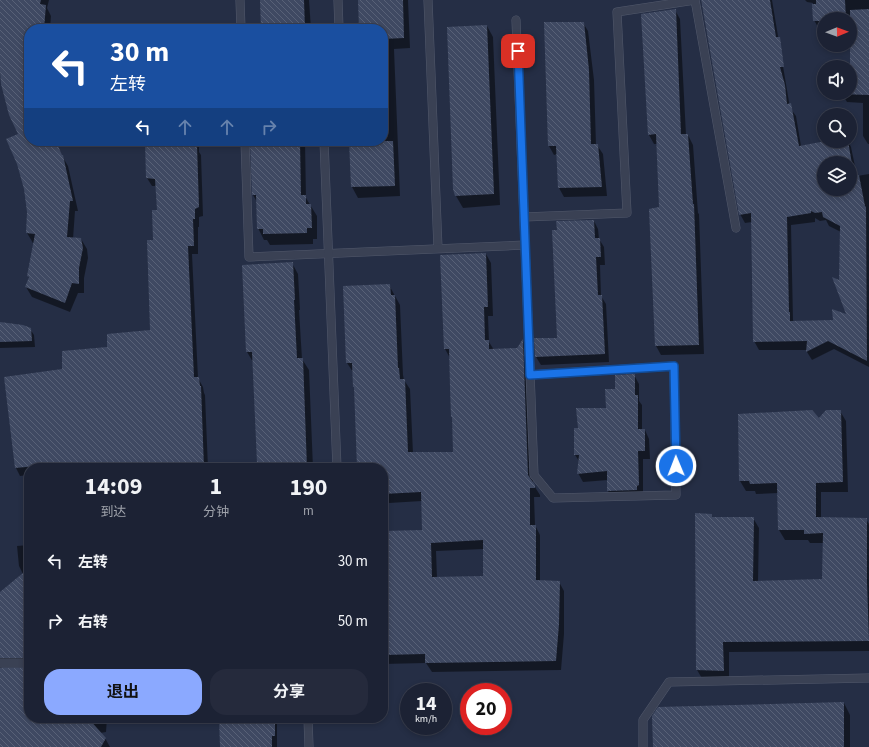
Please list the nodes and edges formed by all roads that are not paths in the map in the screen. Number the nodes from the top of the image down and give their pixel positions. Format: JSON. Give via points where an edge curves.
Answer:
{"nodes":[{"id":1,"x":240,"y":0,"type":"edge"},
{"id":2,"x":338,"y":0,"type":"edge"},
{"id":3,"x":428,"y":0,"type":"edge"},
{"id":4,"x":516,"y":20,"type":"dead end"},
{"id":5,"x":241,"y":24,"type":"edge"},
{"id":6,"x":339,"y":24,"type":"edge"},
{"id":7,"x":245,"y":146,"type":"edge"},
{"id":8,"x":324,"y":146,"type":"edge"},
{"id":9,"x":524,"y":217,"type":"junction"},
{"id":10,"x":736,"y":228,"type":"dead end"},
{"id":11,"x":525,"y":244,"type":"junction"},
{"id":12,"x":438,"y":248,"type":"junction"},
{"id":13,"x":328,"y":253,"type":"junction"},
{"id":14,"x":530,"y":375,"type":"junction"},
{"id":15,"x":337,"y":463,"type":"edge"},
{"id":16,"x":24,"y":663,"type":"edge"},
{"id":17,"x":0,"y":664,"type":"edge"},
{"id":18,"x":869,"y":678,"type":"edge"},
{"id":19,"x":308,"y":723,"type":"edge"},
{"id":20,"x":309,"y":747,"type":"edge"},
{"id":21,"x":643,"y":747,"type":"edge"}],
"edges":[{"from":1,"to":5,"type":"lane"},
{"from":2,"to":6,"type":"lane"},
{"from":3,"to":12,"type":"lane"},
{"from":4,"to":9,"type":"lane"},
{"from":7,"to":13,"type":"lane","via":[[249,257]]},
{"from":8,"to":13,"type":"lane"},
{"from":9,"to":10,"type":"lane","via":[[627,213],[617,12],[695,0]]},
{"from":9,"to":11,"type":"lane"},
{"from":11,"to":12,"type":"lane"},
{"from":11,"to":14,"type":"lane"},
{"from":12,"to":13,"type":"lane"},
{"from":13,"to":15,"type":"lane"},
{"from":14,"to":14,"type":"lane","via":[[534,475],[553,498],[676,495],[674,366]]},
{"from":16,"to":17,"type":"lane"},
{"from":18,"to":21,"type":"lane","via":[[669,682],[642,720]]},
{"from":19,"to":20,"type":"lane"}]}
